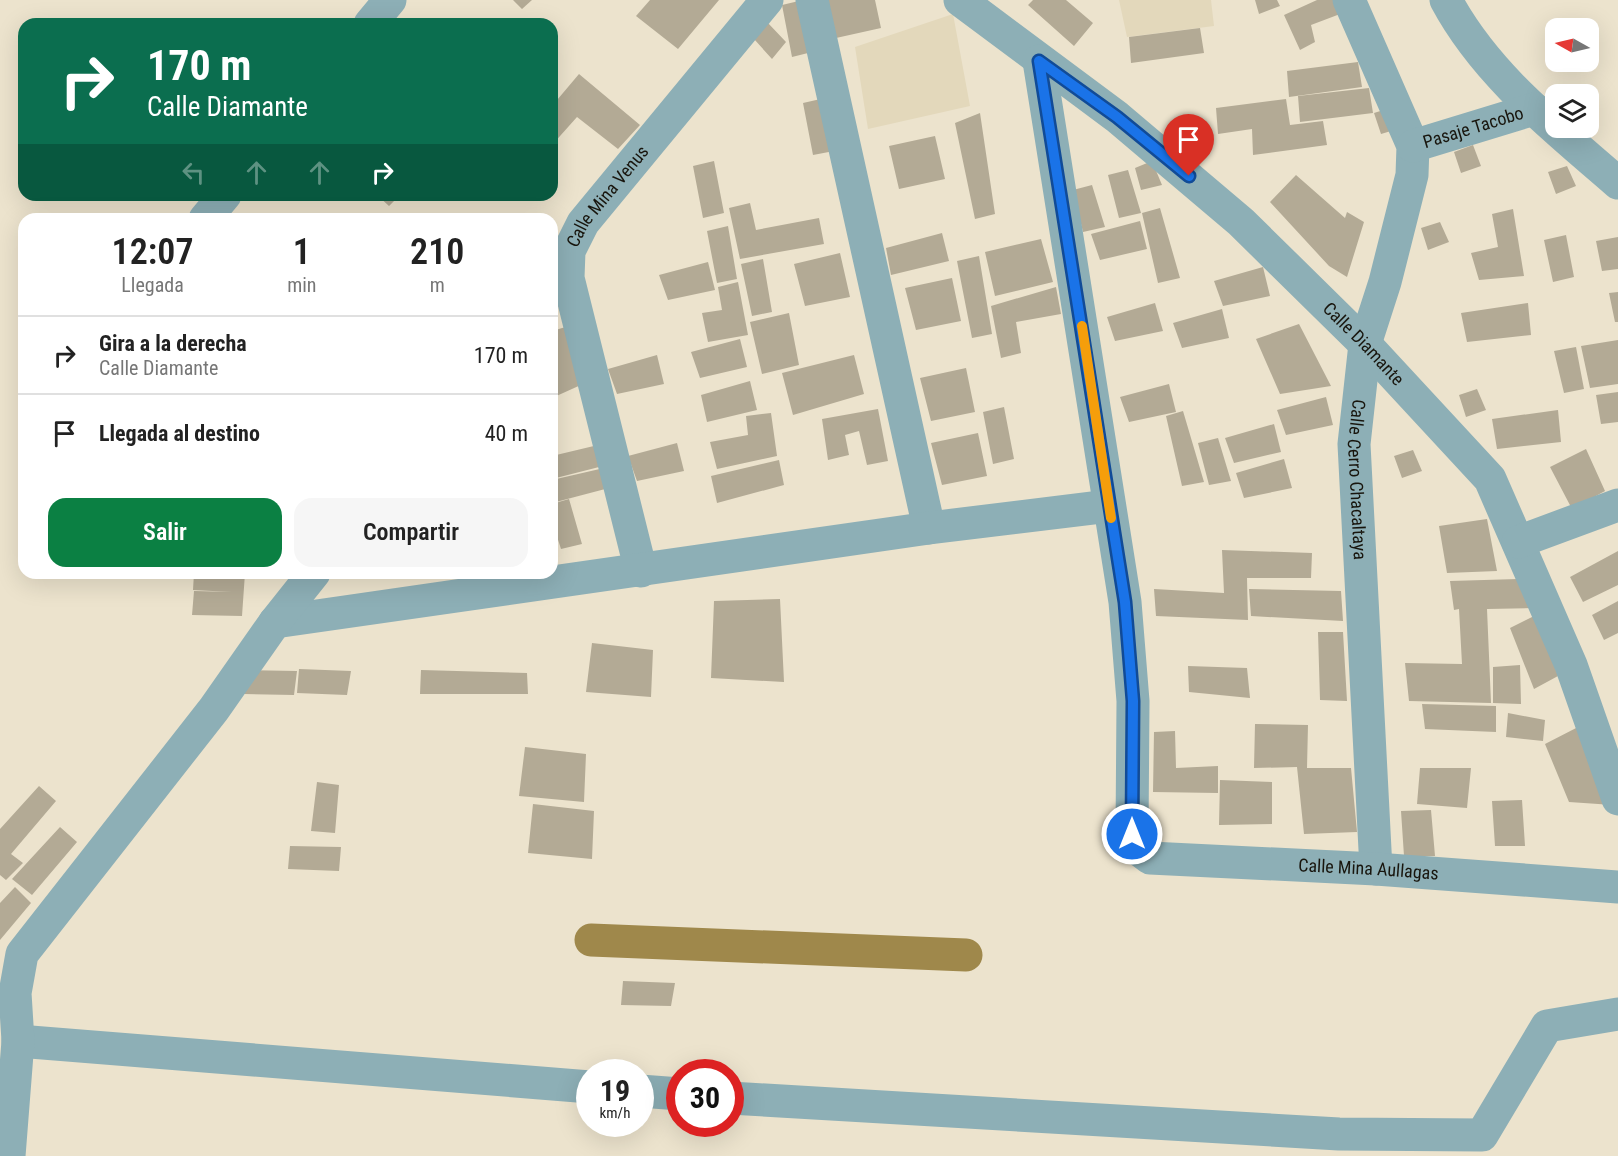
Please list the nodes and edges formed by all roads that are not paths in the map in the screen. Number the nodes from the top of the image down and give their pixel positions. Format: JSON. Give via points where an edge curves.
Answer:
{"nodes":[{"id":1,"x":390,"y":0,"type":"edge"},
{"id":2,"x":766,"y":0,"type":"edge"},
{"id":3,"x":812,"y":0,"type":"edge"},
{"id":4,"x":1349,"y":0,"type":"edge"},
{"id":5,"x":1446,"y":0,"type":"edge"},
{"id":6,"x":963,"y":1,"type":"edge"},
{"id":7,"x":375,"y":18,"type":"edge"},
{"id":8,"x":1039,"y":61,"type":"junction"},
{"id":9,"x":1534,"y":109,"type":"junction"},
{"id":10,"x":1413,"y":146,"type":"junction"},
{"id":11,"x":1618,"y":183,"type":"edge"},
{"id":12,"x":220,"y":201,"type":"edge"},
{"id":13,"x":210,"y":213,"type":"edge"},
{"id":14,"x":561,"y":262,"type":"edge"},
{"id":15,"x":1365,"y":344,"type":"junction"},
{"id":16,"x":1618,"y":505,"type":"edge"},
{"id":17,"x":1109,"y":506,"type":"junction"},
{"id":18,"x":929,"y":528,"type":"junction"},
{"id":19,"x":1518,"y":542,"type":"junction"},
{"id":20,"x":641,"y":571,"type":"junction"},
{"id":21,"x":309,"y":579,"type":"edge"},
{"id":22,"x":275,"y":622,"type":"junction"},
{"id":23,"x":1618,"y":799,"type":"edge"},
{"id":24,"x":1376,"y":869,"type":"junction"},
{"id":25,"x":1618,"y":887,"type":"edge"},
{"id":26,"x":1618,"y":1014,"type":"edge"},
{"id":27,"x":18,"y":1041,"type":"junction"},
{"id":28,"x":576,"y":1086,"type":"edge"},
{"id":29,"x":744,"y":1099,"type":"edge"},
{"id":30,"x":9,"y":1156,"type":"edge"}],
"edges":[{"from":1,"to":7,"type":"street"},
{"from":2,"to":14,"type":"street","name":"Calle Mina Venus","via":[[583,223]]},
{"from":3,"to":18,"type":"street"},
{"from":4,"to":10,"type":"street","name":"Calle Cerro Chacaltaya"},
{"from":5,"to":9,"type":"street","via":[[1461,29]]},
{"from":6,"to":8,"type":"street","name":"Calle Diamante"},
{"from":8,"to":15,"type":"street","name":"Calle Diamante","via":[[1117,117],[1189,176]]},
{"from":8,"to":17,"type":"street"},
{"from":9,"to":10,"type":"street","name":"Pasaje Tacobo"},
{"from":9,"to":11,"type":"street"},
{"from":10,"to":15,"type":"street","name":"Calle Cerro Chacaltaya","via":[[1412,175],[1386,282]]},
{"from":12,"to":13,"type":"street"},
{"from":14,"to":20,"type":"street","name":"Calle Mina Venus"},
{"from":15,"to":19,"type":"street","name":"Calle Diamante","via":[[1490,479]]},
{"from":15,"to":24,"type":"street","name":"Calle Cerro Chacaltaya","via":[[1354,444]]},
{"from":16,"to":19,"type":"street"},
{"from":17,"to":18,"type":"street"},
{"from":17,"to":24,"type":"street","name":"Calle Mina Aullagas","via":[[1125,602],[1133,701],[1132,834],[1138,849],[1150,858]]},
{"from":18,"to":20,"type":"street"},
{"from":19,"to":23,"type":"street","name":"Calle Diamante","via":[[1571,665]]},
{"from":20,"to":22,"type":"street"},
{"from":21,"to":22,"type":"street"},
{"from":22,"to":27,"type":"street","via":[[214,709],[22,954],[15,993]]},
{"from":24,"to":25,"type":"street","name":"Calle Mina Aullagas"},
{"from":26,"to":29,"type":"street","via":[[1547,1026],[1482,1135],[1339,1134]]},
{"from":27,"to":28,"type":"street"},
{"from":27,"to":30,"type":"street"}]}
